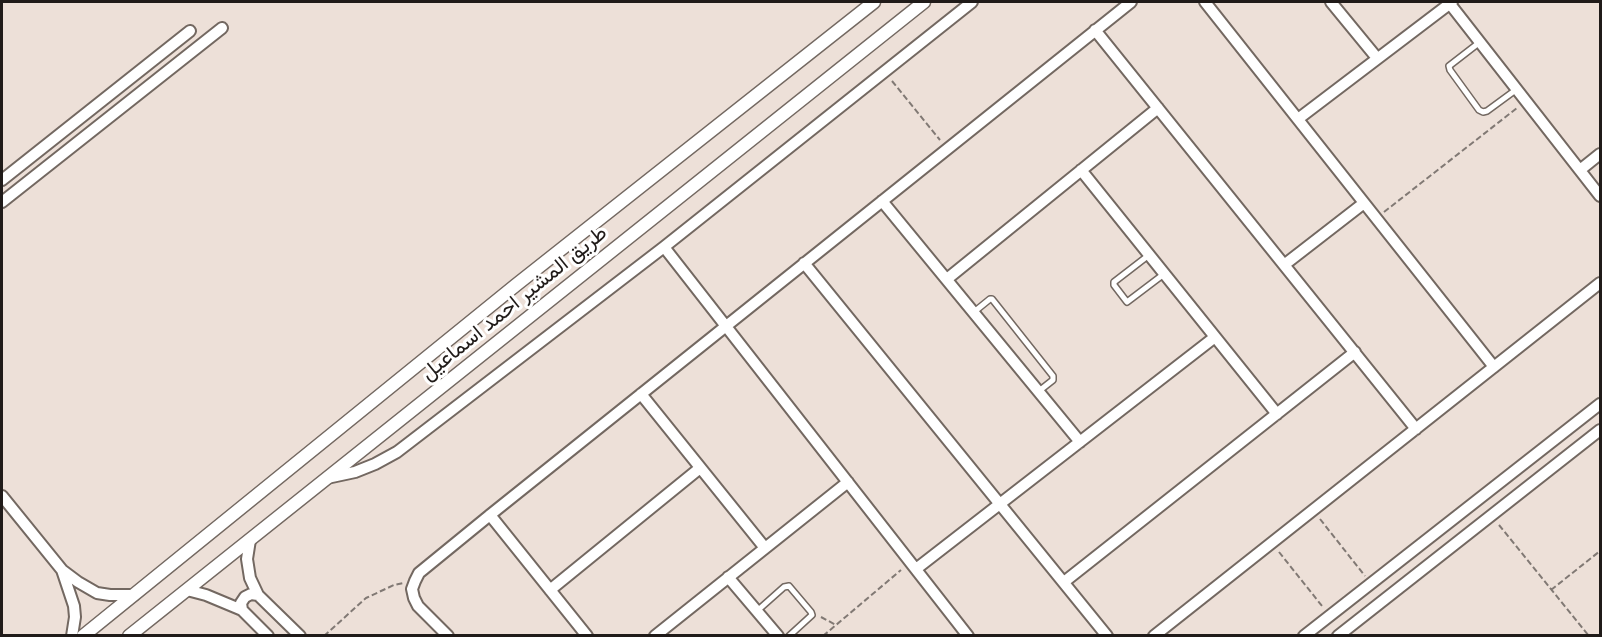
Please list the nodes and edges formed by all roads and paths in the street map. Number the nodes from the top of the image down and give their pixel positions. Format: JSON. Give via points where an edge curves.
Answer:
{"nodes":[{"id":1,"x":874,"y":2,"type":"edge"},
{"id":2,"x":924,"y":2,"type":"edge"},
{"id":3,"x":972,"y":2,"type":"edge"},
{"id":4,"x":1131,"y":2,"type":"edge"},
{"id":5,"x":1205,"y":2,"type":"edge"},
{"id":6,"x":1331,"y":2,"type":"edge"},
{"id":7,"x":1451,"y":2,"type":"edge"},
{"id":8,"x":222,"y":28,"type":"dead end"},
{"id":9,"x":1095,"y":30,"type":"junction"},
{"id":10,"x":190,"y":31,"type":"dead end"},
{"id":11,"x":1480,"y":42,"type":"junction"},
{"id":12,"x":1377,"y":58,"type":"junction"},
{"id":13,"x":884,"y":72,"type":"junction"},
{"id":14,"x":1517,"y":89,"type":"junction"},
{"id":15,"x":1526,"y":101,"type":"junction"},
{"id":16,"x":1158,"y":108,"type":"junction"},
{"id":17,"x":1298,"y":119,"type":"junction"},
{"id":18,"x":947,"y":149,"type":"junction"},
{"id":19,"x":1600,"y":154,"type":"edge"},
{"id":20,"x":1081,"y":170,"type":"junction"},
{"id":21,"x":1580,"y":170,"type":"junction"},
{"id":22,"x":2,"y":180,"type":"edge"},
{"id":23,"x":1600,"y":196,"type":"edge"},
{"id":24,"x":882,"y":201,"type":"junction"},
{"id":25,"x":2,"y":202,"type":"edge"},
{"id":26,"x":1364,"y":203,"type":"junction"},
{"id":27,"x":1377,"y":219,"type":"junction"},
{"id":28,"x":664,"y":247,"type":"junction"},
{"id":29,"x":1149,"y":255,"type":"junction"},
{"id":30,"x":804,"y":263,"type":"junction"},
{"id":31,"x":1284,"y":265,"type":"junction"},
{"id":32,"x":1164,"y":274,"type":"junction"},
{"id":33,"x":947,"y":279,"type":"junction"},
{"id":34,"x":1600,"y":283,"type":"edge"},
{"id":35,"x":974,"y":312,"type":"junction"},
{"id":36,"x":726,"y":326,"type":"junction"},
{"id":37,"x":1215,"y":337,"type":"junction"},
{"id":38,"x":1355,"y":352,"type":"junction"},
{"id":39,"x":1494,"y":367,"type":"junction"},
{"id":40,"x":1039,"y":391,"type":"junction"},
{"id":41,"x":640,"y":394,"type":"junction"},
{"id":42,"x":1600,"y":404,"type":"edge"},
{"id":43,"x":1277,"y":414,"type":"junction"},
{"id":44,"x":1416,"y":429,"type":"junction"},
{"id":45,"x":1600,"y":430,"type":"edge"},
{"id":46,"x":1080,"y":442,"type":"junction"},
{"id":47,"x":700,"y":468,"type":"junction"},
{"id":48,"x":327,"y":478,"type":"junction"},
{"id":49,"x":848,"y":482,"type":"junction"},
{"id":50,"x":2,"y":496,"type":"edge"},
{"id":51,"x":1000,"y":504,"type":"junction"},
{"id":52,"x":1313,"y":510,"type":"junction"},
{"id":53,"x":490,"y":515,"type":"junction"},
{"id":54,"x":1491,"y":515,"type":"junction"},
{"id":55,"x":250,"y":540,"type":"junction"},
{"id":56,"x":1272,"y":543,"type":"junction"},
{"id":57,"x":765,"y":548,"type":"junction"},
{"id":58,"x":1600,"y":550,"type":"edge"},
{"id":59,"x":914,"y":566,"type":"junction"},
{"id":60,"x":62,"y":570,"type":"junction"},
{"id":61,"x":728,"y":577,"type":"junction"},
{"id":62,"x":415,"y":581,"type":"junction"},
{"id":63,"x":1064,"y":582,"type":"junction"},
{"id":64,"x":1371,"y":583,"type":"junction"},
{"id":65,"x":187,"y":590,"type":"junction"},
{"id":66,"x":550,"y":590,"type":"junction"},
{"id":67,"x":1551,"y":590,"type":"junction"},
{"id":68,"x":134,"y":595,"type":"junction"},
{"id":69,"x":258,"y":595,"type":"junction"},
{"id":70,"x":242,"y":610,"type":"junction"},
{"id":71,"x":757,"y":611,"type":"junction"},
{"id":72,"x":812,"y":615,"type":"junction"},
{"id":73,"x":1330,"y":615,"type":"junction"},
{"id":74,"x":836,"y":625,"type":"junction"},
{"id":75,"x":72,"y":636,"type":"edge"},
{"id":76,"x":83,"y":636,"type":"edge"},
{"id":77,"x":129,"y":636,"type":"edge"},
{"id":78,"x":268,"y":636,"type":"edge"},
{"id":79,"x":300,"y":636,"type":"edge"},
{"id":80,"x":324,"y":636,"type":"edge"},
{"id":81,"x":448,"y":636,"type":"edge"},
{"id":82,"x":588,"y":636,"type":"edge"},
{"id":83,"x":655,"y":636,"type":"edge"},
{"id":84,"x":778,"y":636,"type":"edge"},
{"id":85,"x":789,"y":636,"type":"edge"},
{"id":86,"x":823,"y":636,"type":"edge"},
{"id":87,"x":968,"y":636,"type":"edge"},
{"id":88,"x":1107,"y":636,"type":"edge"},
{"id":89,"x":1154,"y":636,"type":"edge"},
{"id":90,"x":1304,"y":636,"type":"edge"},
{"id":91,"x":1338,"y":636,"type":"edge"},
{"id":92,"x":1588,"y":636,"type":"edge"}],
"edges":[{"from":1,"to":68,"type":"street","name":"طريق المشير احمد اسماعيل","via":[[516,285]]},
{"from":2,"to":48,"type":"street","name":"طريق المشير احمد اسماعيل"},
{"from":3,"to":13,"type":"street"},
{"from":4,"to":9,"type":"street"},
{"from":5,"to":17,"type":"street"},
{"from":6,"to":12,"type":"street"},
{"from":7,"to":11,"type":"street"},
{"from":7,"to":12,"type":"street"},
{"from":8,"to":25,"type":"street"},
{"from":9,"to":16,"type":"street"},
{"from":9,"to":18,"type":"street"},
{"from":10,"to":22,"type":"street"},
{"from":11,"to":14,"type":"street"},
{"from":11,"to":14,"type":"lane","via":[[1449,66],[1479,110],[1487,111]]},
{"from":12,"to":17,"type":"street"},
{"from":13,"to":18,"type":"path"},
{"from":13,"to":28,"type":"street"},
{"from":14,"to":15,"type":"street"},
{"from":15,"to":21,"type":"street"},
{"from":15,"to":27,"type":"path"},
{"from":16,"to":20,"type":"street"},
{"from":16,"to":31,"type":"street"},
{"from":17,"to":26,"type":"street"},
{"from":18,"to":24,"type":"street"},
{"from":19,"to":21,"type":"street"},
{"from":20,"to":29,"type":"street"},
{"from":20,"to":33,"type":"street"},
{"from":21,"to":23,"type":"street"},
{"from":24,"to":30,"type":"street"},
{"from":24,"to":33,"type":"street"},
{"from":26,"to":27,"type":"street"},
{"from":26,"to":31,"type":"street"},
{"from":27,"to":39,"type":"street"},
{"from":28,"to":36,"type":"street"},
{"from":28,"to":48,"type":"street","via":[[397,452],[355,472]]},
{"from":29,"to":32,"type":"street"},
{"from":29,"to":32,"type":"lane","via":[[1113,283],[1126,301]]},
{"from":30,"to":36,"type":"street"},
{"from":30,"to":51,"type":"street"},
{"from":31,"to":38,"type":"street"},
{"from":32,"to":37,"type":"street"},
{"from":33,"to":35,"type":"street"},
{"from":34,"to":39,"type":"street"},
{"from":35,"to":40,"type":"street"},
{"from":35,"to":40,"type":"lane","via":[[992,299],[1053,376]]},
{"from":36,"to":41,"type":"street"},
{"from":36,"to":49,"type":"street"},
{"from":37,"to":43,"type":"street"},
{"from":37,"to":46,"type":"street"},
{"from":38,"to":43,"type":"street"},
{"from":38,"to":44,"type":"street"},
{"from":39,"to":44,"type":"street"},
{"from":40,"to":46,"type":"street"},
{"from":41,"to":47,"type":"street"},
{"from":41,"to":53,"type":"street"},
{"from":42,"to":64,"type":"street"},
{"from":43,"to":63,"type":"street"},
{"from":44,"to":52,"type":"street"},
{"from":45,"to":54,"type":"street"},
{"from":46,"to":51,"type":"street"},
{"from":47,"to":57,"type":"street"},
{"from":47,"to":66,"type":"street"},
{"from":48,"to":55,"type":"street","name":"طريق المشير احمد اسماعيل"},
{"from":49,"to":57,"type":"street"},
{"from":49,"to":59,"type":"street"},
{"from":50,"to":60,"type":"street"},
{"from":51,"to":59,"type":"street"},
{"from":51,"to":63,"type":"street"},
{"from":52,"to":56,"type":"street"},
{"from":52,"to":64,"type":"path"},
{"from":53,"to":62,"type":"street"},
{"from":53,"to":66,"type":"street"},
{"from":54,"to":67,"type":"path"},
{"from":54,"to":91,"type":"street"},
{"from":55,"to":65,"type":"street","name":"طريق المشير احمد اسماعيل"},
{"from":55,"to":69,"type":"street","via":[[247,559]]},
{"from":56,"to":73,"type":"path"},
{"from":56,"to":89,"type":"street"},
{"from":57,"to":61,"type":"street"},
{"from":58,"to":67,"type":"path"},
{"from":59,"to":74,"type":"path"},
{"from":59,"to":87,"type":"street"},
{"from":60,"to":68,"type":"street","via":[[97,593]]},
{"from":60,"to":75,"type":"street","via":[[74,606]]},
{"from":61,"to":71,"type":"street"},
{"from":61,"to":83,"type":"street"},
{"from":62,"to":80,"type":"path","via":[[394,585],[366,598]]},
{"from":62,"to":81,"type":"street","via":[[412,590],[418,606]]},
{"from":63,"to":88,"type":"street"},
{"from":64,"to":73,"type":"street"},
{"from":65,"to":70,"type":"street"},
{"from":65,"to":77,"type":"street","name":"طريق المشير احمد اسماعيل"},
{"from":66,"to":82,"type":"street"},
{"from":67,"to":92,"type":"path"},
{"from":68,"to":76,"type":"street","name":"طريق المشير احمد اسماعيل"},
{"from":69,"to":70,"type":"street","via":[[245,597]]},
{"from":69,"to":79,"type":"street"},
{"from":70,"to":78,"type":"street"},
{"from":71,"to":72,"type":"lane","via":[[789,586]]},
{"from":71,"to":84,"type":"street"},
{"from":72,"to":74,"type":"path"},
{"from":72,"to":85,"type":"lane"},
{"from":73,"to":90,"type":"street"},
{"from":74,"to":86,"type":"path"}]}
